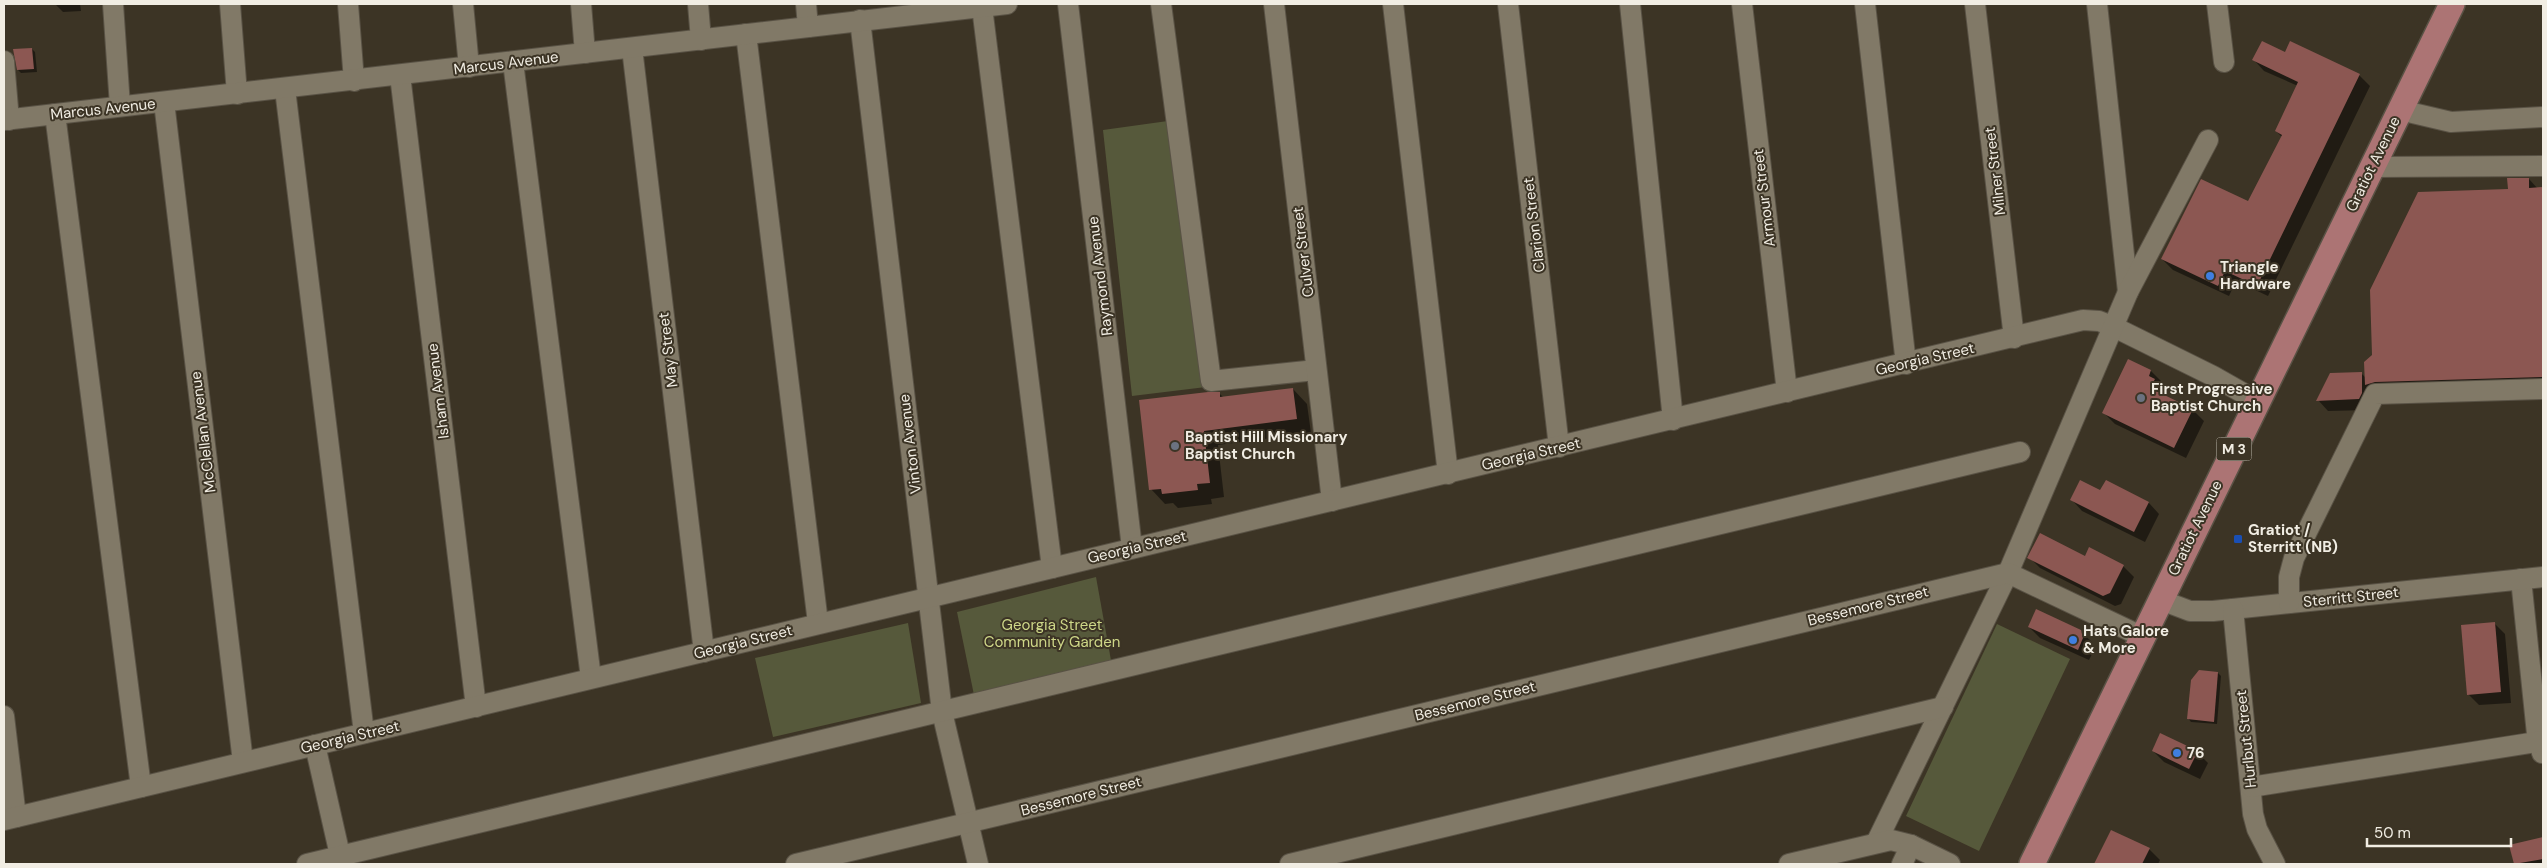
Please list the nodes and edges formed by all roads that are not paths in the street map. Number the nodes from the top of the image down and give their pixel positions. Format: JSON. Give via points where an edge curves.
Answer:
{"nodes":[{"id":1,"x":113,"y":4,"type":"edge"},
{"id":2,"x":230,"y":4,"type":"edge"},
{"id":3,"x":348,"y":4,"type":"edge"},
{"id":4,"x":463,"y":4,"type":"edge"},
{"id":5,"x":581,"y":4,"type":"edge"},
{"id":6,"x":698,"y":4,"type":"edge"},
{"id":7,"x":806,"y":4,"type":"edge"},
{"id":8,"x":1007,"y":4,"type":"edge"},
{"id":9,"x":1068,"y":4,"type":"edge"},
{"id":10,"x":1161,"y":4,"type":"edge"},
{"id":11,"x":1274,"y":4,"type":"edge"},
{"id":12,"x":1393,"y":4,"type":"edge"},
{"id":13,"x":1508,"y":4,"type":"edge"},
{"id":14,"x":1630,"y":4,"type":"edge"},
{"id":15,"x":1742,"y":4,"type":"edge"},
{"id":16,"x":1865,"y":4,"type":"edge"},
{"id":17,"x":1975,"y":4,"type":"edge"},
{"id":18,"x":2097,"y":4,"type":"edge"},
{"id":19,"x":2217,"y":4,"type":"edge"},
{"id":20,"x":2452,"y":4,"type":"edge"},
{"id":21,"x":982,"y":7,"type":"junction"},
{"id":22,"x":928,"y":8,"type":"edge"},
{"id":23,"x":860,"y":20,"type":"junction"},
{"id":24,"x":808,"y":27,"type":"junction"},
{"id":25,"x":746,"y":34,"type":"junction"},
{"id":26,"x":701,"y":40,"type":"junction"},
{"id":27,"x":632,"y":48,"type":"junction"},
{"id":28,"x":585,"y":53,"type":"junction"},
{"id":29,"x":4,"y":61,"type":"edge"},
{"id":30,"x":513,"y":62,"type":"junction"},
{"id":31,"x":2224,"y":62,"type":"dead end"},
{"id":32,"x":469,"y":67,"type":"junction"},
{"id":33,"x":400,"y":75,"type":"junction"},
{"id":34,"x":354,"y":81,"type":"junction"},
{"id":35,"x":285,"y":89,"type":"junction"},
{"id":36,"x":237,"y":94,"type":"junction"},
{"id":37,"x":164,"y":102,"type":"junction"},
{"id":38,"x":120,"y":106,"type":"junction"},
{"id":39,"x":2400,"y":110,"type":"junction"},
{"id":40,"x":55,"y":114,"type":"junction"},
{"id":41,"x":2543,"y":116,"type":"edge"},
{"id":42,"x":6,"y":120,"type":"edge"},
{"id":43,"x":2208,"y":140,"type":"dead end"},
{"id":44,"x":2543,"y":166,"type":"edge"},
{"id":45,"x":2371,"y":167,"type":"junction"},
{"id":46,"x":2128,"y":292,"type":"junction"},
{"id":47,"x":2112,"y":326,"type":"junction"},
{"id":48,"x":2014,"y":338,"type":"junction"},
{"id":49,"x":1906,"y":364,"type":"junction"},
{"id":50,"x":1316,"y":370,"type":"junction"},
{"id":51,"x":2543,"y":389,"type":"edge"},
{"id":52,"x":1787,"y":392,"type":"junction"},
{"id":53,"x":2257,"y":401,"type":"junction"},
{"id":54,"x":1673,"y":420,"type":"junction"},
{"id":55,"x":1559,"y":447,"type":"junction"},
{"id":56,"x":2020,"y":452,"type":"dead end"},
{"id":57,"x":1448,"y":474,"type":"junction"},
{"id":58,"x":1332,"y":501,"type":"junction"},
{"id":59,"x":1132,"y":548,"type":"junction"},
{"id":60,"x":1052,"y":568,"type":"junction"},
{"id":61,"x":2008,"y":573,"type":"junction"},
{"id":62,"x":2543,"y":577,"type":"edge"},
{"id":63,"x":2521,"y":579,"type":"junction"},
{"id":64,"x":928,"y":597,"type":"junction"},
{"id":65,"x":2161,"y":600,"type":"junction"},
{"id":66,"x":2289,"y":603,"type":"junction"},
{"id":67,"x":2233,"y":609,"type":"junction"},
{"id":68,"x":818,"y":623,"type":"junction"},
{"id":69,"x":2143,"y":637,"type":"junction"},
{"id":70,"x":704,"y":652,"type":"junction"},
{"id":71,"x":592,"y":678,"type":"junction"},
{"id":72,"x":476,"y":707,"type":"junction"},
{"id":73,"x":1943,"y":707,"type":"junction"},
{"id":74,"x":942,"y":712,"type":"junction"},
{"id":75,"x":4,"y":716,"type":"edge"},
{"id":76,"x":364,"y":733,"type":"junction"},
{"id":77,"x":315,"y":745,"type":"junction"},
{"id":78,"x":2542,"y":746,"type":"edge"},
{"id":79,"x":243,"y":762,"type":"junction"},
{"id":80,"x":141,"y":787,"type":"junction"},
{"id":81,"x":2251,"y":787,"type":"junction"},
{"id":82,"x":10,"y":818,"type":"edge"},
{"id":83,"x":968,"y":823,"type":"junction"},
{"id":84,"x":1876,"y":843,"type":"junction"},
{"id":85,"x":1911,"y":845,"type":"junction"},
{"id":86,"x":341,"y":860,"type":"edge"},
{"id":87,"x":307,"y":864,"type":"edge"},
{"id":88,"x":796,"y":864,"type":"edge"},
{"id":89,"x":978,"y":864,"type":"edge"},
{"id":90,"x":1290,"y":864,"type":"edge"},
{"id":91,"x":1789,"y":864,"type":"edge"},
{"id":92,"x":1902,"y":864,"type":"edge"},
{"id":93,"x":1950,"y":864,"type":"edge"},
{"id":94,"x":2032,"y":864,"type":"edge"},
{"id":95,"x":2275,"y":864,"type":"edge"}],
"edges":[{"from":1,"to":38,"type":"street"},
{"from":2,"to":36,"type":"street"},
{"from":3,"to":34,"type":"street"},
{"from":4,"to":32,"type":"street"},
{"from":5,"to":28,"type":"street"},
{"from":6,"to":26,"type":"street"},
{"from":7,"to":24,"type":"street"},
{"from":8,"to":21,"type":"street","name":"Marcus Avenue"},
{"from":9,"to":59,"type":"street","name":"Raymond Avenue"},
{"from":10,"to":50,"type":"street","via":[[1211,381]]},
{"from":11,"to":50,"type":"street","name":"Culver Street"},
{"from":12,"to":57,"type":"street"},
{"from":13,"to":55,"type":"street","name":"Clarion Street"},
{"from":14,"to":54,"type":"street"},
{"from":15,"to":52,"type":"street","name":"Armour Street"},
{"from":16,"to":49,"type":"street"},
{"from":17,"to":48,"type":"street","name":"Milner Street"},
{"from":18,"to":46,"type":"street"},
{"from":19,"to":31,"type":"street"},
{"from":20,"to":39,"type":"main road","name":"Gratiot Avenue","number":"M 3"},
{"from":21,"to":22,"type":"street","name":"Marcus Avenue"},
{"from":21,"to":60,"type":"street"},
{"from":22,"to":23,"type":"street","name":"Marcus Avenue"},
{"from":23,"to":24,"type":"street","name":"Marcus Avenue"},
{"from":23,"to":64,"type":"street","name":"Vinton Avenue"},
{"from":24,"to":25,"type":"street","name":"Marcus Avenue"},
{"from":25,"to":26,"type":"street","name":"Marcus Avenue"},
{"from":25,"to":68,"type":"street"},
{"from":26,"to":27,"type":"street","name":"Marcus Avenue"},
{"from":27,"to":28,"type":"street","name":"Marcus Avenue"},
{"from":27,"to":70,"type":"street","name":"May Street"},
{"from":28,"to":30,"type":"street","name":"Marcus Avenue"},
{"from":29,"to":42,"type":"street"},
{"from":30,"to":32,"type":"street","name":"Marcus Avenue"},
{"from":30,"to":71,"type":"street"},
{"from":32,"to":33,"type":"street","name":"Marcus Avenue"},
{"from":33,"to":34,"type":"street","name":"Marcus Avenue"},
{"from":33,"to":72,"type":"street","name":"Isham Avenue"},
{"from":34,"to":35,"type":"street","name":"Marcus Avenue"},
{"from":35,"to":36,"type":"street","name":"Marcus Avenue"},
{"from":35,"to":76,"type":"street"},
{"from":36,"to":37,"type":"street","name":"Marcus Avenue"},
{"from":37,"to":38,"type":"street","name":"Marcus Avenue"},
{"from":37,"to":79,"type":"street","name":"McClellan Avenue"},
{"from":38,"to":40,"type":"street","name":"Marcus Avenue"},
{"from":39,"to":41,"type":"street","via":[[2451,122]]},
{"from":39,"to":45,"type":"main road","name":"Gratiot Avenue","number":"M 3"},
{"from":40,"to":42,"type":"street","name":"Marcus Avenue"},
{"from":40,"to":80,"type":"street"},
{"from":43,"to":46,"type":"street"},
{"from":44,"to":45,"type":"street"},
{"from":45,"to":53,"type":"main road","name":"Gratiot Avenue","number":"M 3"},
{"from":46,"to":47,"type":"street"},
{"from":47,"to":48,"type":"street","name":"Georgia Street","via":[[2083,320]]},
{"from":47,"to":53,"type":"street","name":"Georgia Street"},
{"from":47,"to":61,"type":"street"},
{"from":48,"to":49,"type":"street","name":"Georgia Street"},
{"from":49,"to":52,"type":"street","name":"Georgia Street"},
{"from":50,"to":58,"type":"street","name":"Culver Street"},
{"from":51,"to":66,"type":"street","via":[[2375,394],[2294,558]]},
{"from":52,"to":54,"type":"street","name":"Georgia Street"},
{"from":53,"to":65,"type":"main road","name":"Gratiot Avenue","number":"M 3"},
{"from":54,"to":55,"type":"street","name":"Georgia Street"},
{"from":55,"to":57,"type":"street","name":"Georgia Street"},
{"from":56,"to":74,"type":"street"},
{"from":57,"to":58,"type":"street","name":"Georgia Street"},
{"from":58,"to":59,"type":"street","name":"Georgia Street"},
{"from":59,"to":60,"type":"street","name":"Georgia Street"},
{"from":60,"to":64,"type":"street","name":"Georgia Street"},
{"from":61,"to":69,"type":"street"},
{"from":61,"to":73,"type":"street"},
{"from":61,"to":83,"type":"street","name":"Bessemore Street"},
{"from":62,"to":63,"type":"street","name":"Sterritt Street"},
{"from":63,"to":66,"type":"street","name":"Sterritt Street"},
{"from":63,"to":78,"type":"street"},
{"from":64,"to":68,"type":"street","name":"Georgia Street"},
{"from":64,"to":74,"type":"street","name":"Vinton Avenue"},
{"from":65,"to":67,"type":"street","name":"Sterritt Street","via":[[2190,611]]},
{"from":65,"to":69,"type":"main road","name":"Gratiot Avenue","number":"M 3"},
{"from":66,"to":67,"type":"street","name":"Sterritt Street"},
{"from":67,"to":81,"type":"street","name":"Hurlbut Street"},
{"from":68,"to":70,"type":"street","name":"Georgia Street"},
{"from":69,"to":94,"type":"main road","name":"Gratiot Avenue","number":"M 3"},
{"from":70,"to":71,"type":"street","name":"Georgia Street"},
{"from":71,"to":72,"type":"street","name":"Georgia Street"},
{"from":72,"to":76,"type":"street","name":"Georgia Street"},
{"from":73,"to":84,"type":"street"},
{"from":73,"to":90,"type":"street"},
{"from":74,"to":83,"type":"street","name":"Vinton Avenue"},
{"from":74,"to":86,"type":"street"},
{"from":75,"to":82,"type":"street"},
{"from":76,"to":77,"type":"street","name":"Georgia Street"},
{"from":77,"to":79,"type":"street","name":"Georgia Street"},
{"from":77,"to":86,"type":"street"},
{"from":78,"to":81,"type":"street"},
{"from":79,"to":80,"type":"street","name":"Georgia Street"},
{"from":80,"to":82,"type":"street","name":"Georgia Street"},
{"from":81,"to":95,"type":"street","name":"Hurlbut Street","via":[[2257,829]]},
{"from":83,"to":88,"type":"street","name":"Bessemore Street"},
{"from":83,"to":89,"type":"street","name":"Vinton Avenue"},
{"from":84,"to":85,"type":"street","via":[[1891,840]]},
{"from":84,"to":91,"type":"street"},
{"from":85,"to":92,"type":"street"},
{"from":85,"to":93,"type":"street"},
{"from":86,"to":87,"type":"street"}]}
